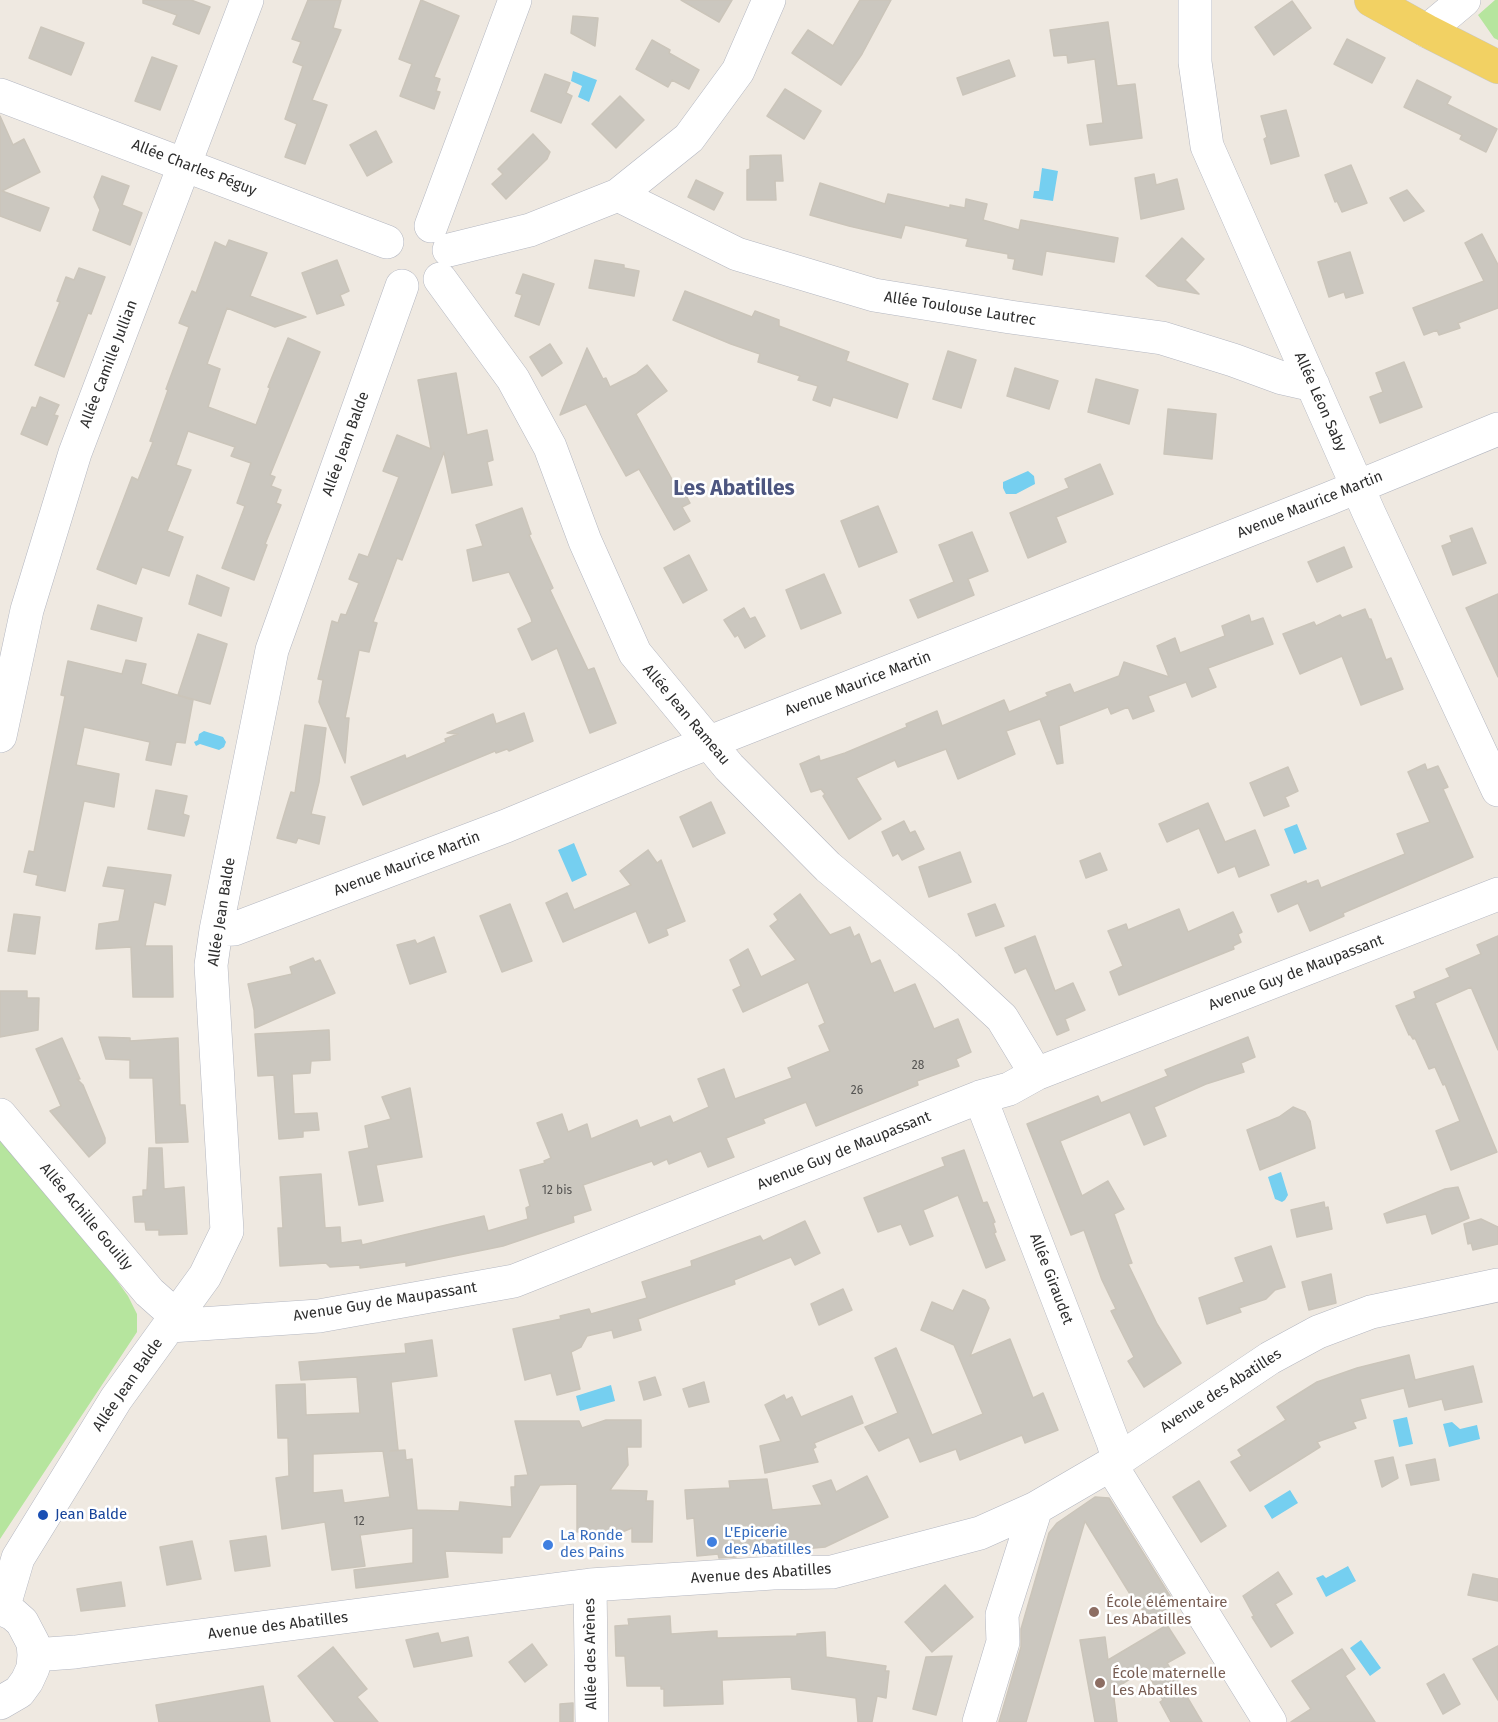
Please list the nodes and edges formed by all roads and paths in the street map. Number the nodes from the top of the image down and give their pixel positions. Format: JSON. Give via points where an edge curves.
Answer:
{"nodes":[{"id":1,"x":247,"y":0,"type":"edge"},
{"id":2,"x":515,"y":0,"type":"edge"},
{"id":3,"x":769,"y":0,"type":"edge"},
{"id":4,"x":1195,"y":0,"type":"edge"},
{"id":5,"x":1371,"y":0,"type":"edge"},
{"id":6,"x":1464,"y":0,"type":"edge"},
{"id":7,"x":1427,"y":32,"type":"junction"},
{"id":8,"x":1498,"y":67,"type":"edge"},
{"id":9,"x":0,"y":95,"type":"edge"},
{"id":10,"x":185,"y":164,"type":"junction"},
{"id":11,"x":618,"y":195,"type":"junction"},
{"id":12,"x":387,"y":242,"type":"junction"},
{"id":13,"x":440,"y":252,"type":"junction"},
{"id":14,"x":402,"y":286,"type":"junction"},
{"id":15,"x":1313,"y":385,"type":"junction"},
{"id":16,"x":1498,"y":429,"type":"edge"},
{"id":17,"x":1357,"y":487,"type":"junction"},
{"id":18,"x":0,"y":736,"type":"edge"},
{"id":19,"x":709,"y":742,"type":"junction"},
{"id":20,"x":1498,"y":790,"type":"edge"},
{"id":21,"x":1498,"y":894,"type":"edge"},
{"id":22,"x":216,"y":930,"type":"junction"},
{"id":23,"x":1036,"y":1074,"type":"junction"},
{"id":24,"x":980,"y":1097,"type":"junction"},
{"id":25,"x":0,"y":1114,"type":"edge"},
{"id":26,"x":1498,"y":1285,"type":"edge"},
{"id":27,"x":173,"y":1321,"type":"junction"},
{"id":28,"x":1114,"y":1462,"type":"junction"},
{"id":29,"x":1036,"y":1508,"type":"junction"},
{"id":30,"x":590,"y":1586,"type":"junction"},
{"id":31,"x":2,"y":1608,"type":"edge"},
{"id":32,"x":34,"y":1654,"type":"junction"},
{"id":33,"x":0,"y":1703,"type":"edge"},
{"id":34,"x":592,"y":1722,"type":"edge"},
{"id":35,"x":979,"y":1722,"type":"edge"},
{"id":36,"x":1270,"y":1722,"type":"edge"}],
"edges":[{"from":1,"to":10,"type":"street","name":"Allée Camille Jullian"},
{"from":2,"to":13,"type":"street"},
{"from":3,"to":11,"type":"street","via":[[738,71],[688,138]]},
{"from":4,"to":15,"type":"street","name":"Allée Léon Saby","via":[[1195,62],[1208,146]]},
{"from":5,"to":7,"type":"main road"},
{"from":6,"to":7,"type":"street"},
{"from":7,"to":8,"type":"main road"},
{"from":9,"to":10,"type":"street","name":"Allée Charles Péguy"},
{"from":10,"to":12,"type":"street","name":"Allée Charles Péguy"},
{"from":10,"to":18,"type":"street","name":"Allée Camille Jullian","via":[[75,453],[27,610]]},
{"from":11,"to":13,"type":"street","via":[[530,230]]},
{"from":11,"to":15,"type":"street","name":"Allée Toulouse Lautrec","via":[[737,254],[874,295],[1162,338]]},
{"from":12,"to":13,"type":"street","via":[[393,233],[411,224],[421,224]]},
{"from":12,"to":14,"type":"street","via":[[384,262]]},
{"from":13,"to":14,"type":"street","via":[[423,289]]},
{"from":13,"to":19,"type":"street","name":"Allée Jean Rameau","via":[[550,447],[585,541],[634,653]]},
{"from":14,"to":22,"type":"street","name":"Allée Jean Balde","via":[[272,650]]},
{"from":15,"to":17,"type":"street","name":"Allée Léon Saby"},
{"from":16,"to":17,"type":"street","name":"Avenue Maurice Martin"},
{"from":17,"to":19,"type":"street","name":"Avenue Maurice Martin"},
{"from":17,"to":20,"type":"street","name":"Allée Léon Saby"},
{"from":19,"to":22,"type":"street","name":"Avenue Maurice Martin","via":[[485,834],[234,929]]},
{"from":19,"to":23,"type":"street","name":"Allée Jean Rameau","via":[[828,867],[1002,1018]]},
{"from":21,"to":23,"type":"street","name":"Avenue Guy de Maupassant"},
{"from":22,"to":27,"type":"street","name":"Allée Jean Balde","via":[[211,965],[227,1231],[205,1276]]},
{"from":23,"to":24,"type":"street","name":"Avenue Guy de Maupassant","via":[[1009,1089]]},
{"from":24,"to":27,"type":"street","name":"Avenue Guy de Maupassant","via":[[514,1281],[319,1316]]},
{"from":24,"to":28,"type":"street","name":"Allée Giraudet","via":[[1113,1442]]},
{"from":25,"to":27,"type":"street","name":"Allée Achille Gouilly"},
{"from":26,"to":28,"type":"street","name":"Avenue des Abatilles","via":[[1371,1312],[1318,1332],[1270,1358]]},
{"from":27,"to":31,"type":"street","name":"Allée Jean Balde","via":[[116,1399],[18,1558]]},
{"from":28,"to":29,"type":"street","name":"Avenue des Abatilles"},
{"from":28,"to":36,"type":"street","name":"Allée Giraudet","via":[[1117,1474]]},
{"from":29,"to":30,"type":"street","name":"Avenue des Abatilles","via":[[980,1533],[832,1572]]},
{"from":29,"to":35,"type":"street","via":[[1002,1616],[1003,1642]]},
{"from":30,"to":32,"type":"street","name":"Avenue des Abatilles"},
{"from":30,"to":34,"type":"street","name":"Allée des Arènes"},
{"from":31,"to":32,"type":"street","via":[[22,1622]]},
{"from":32,"to":33,"type":"street","via":[[27,1681],[19,1692]]}]}
